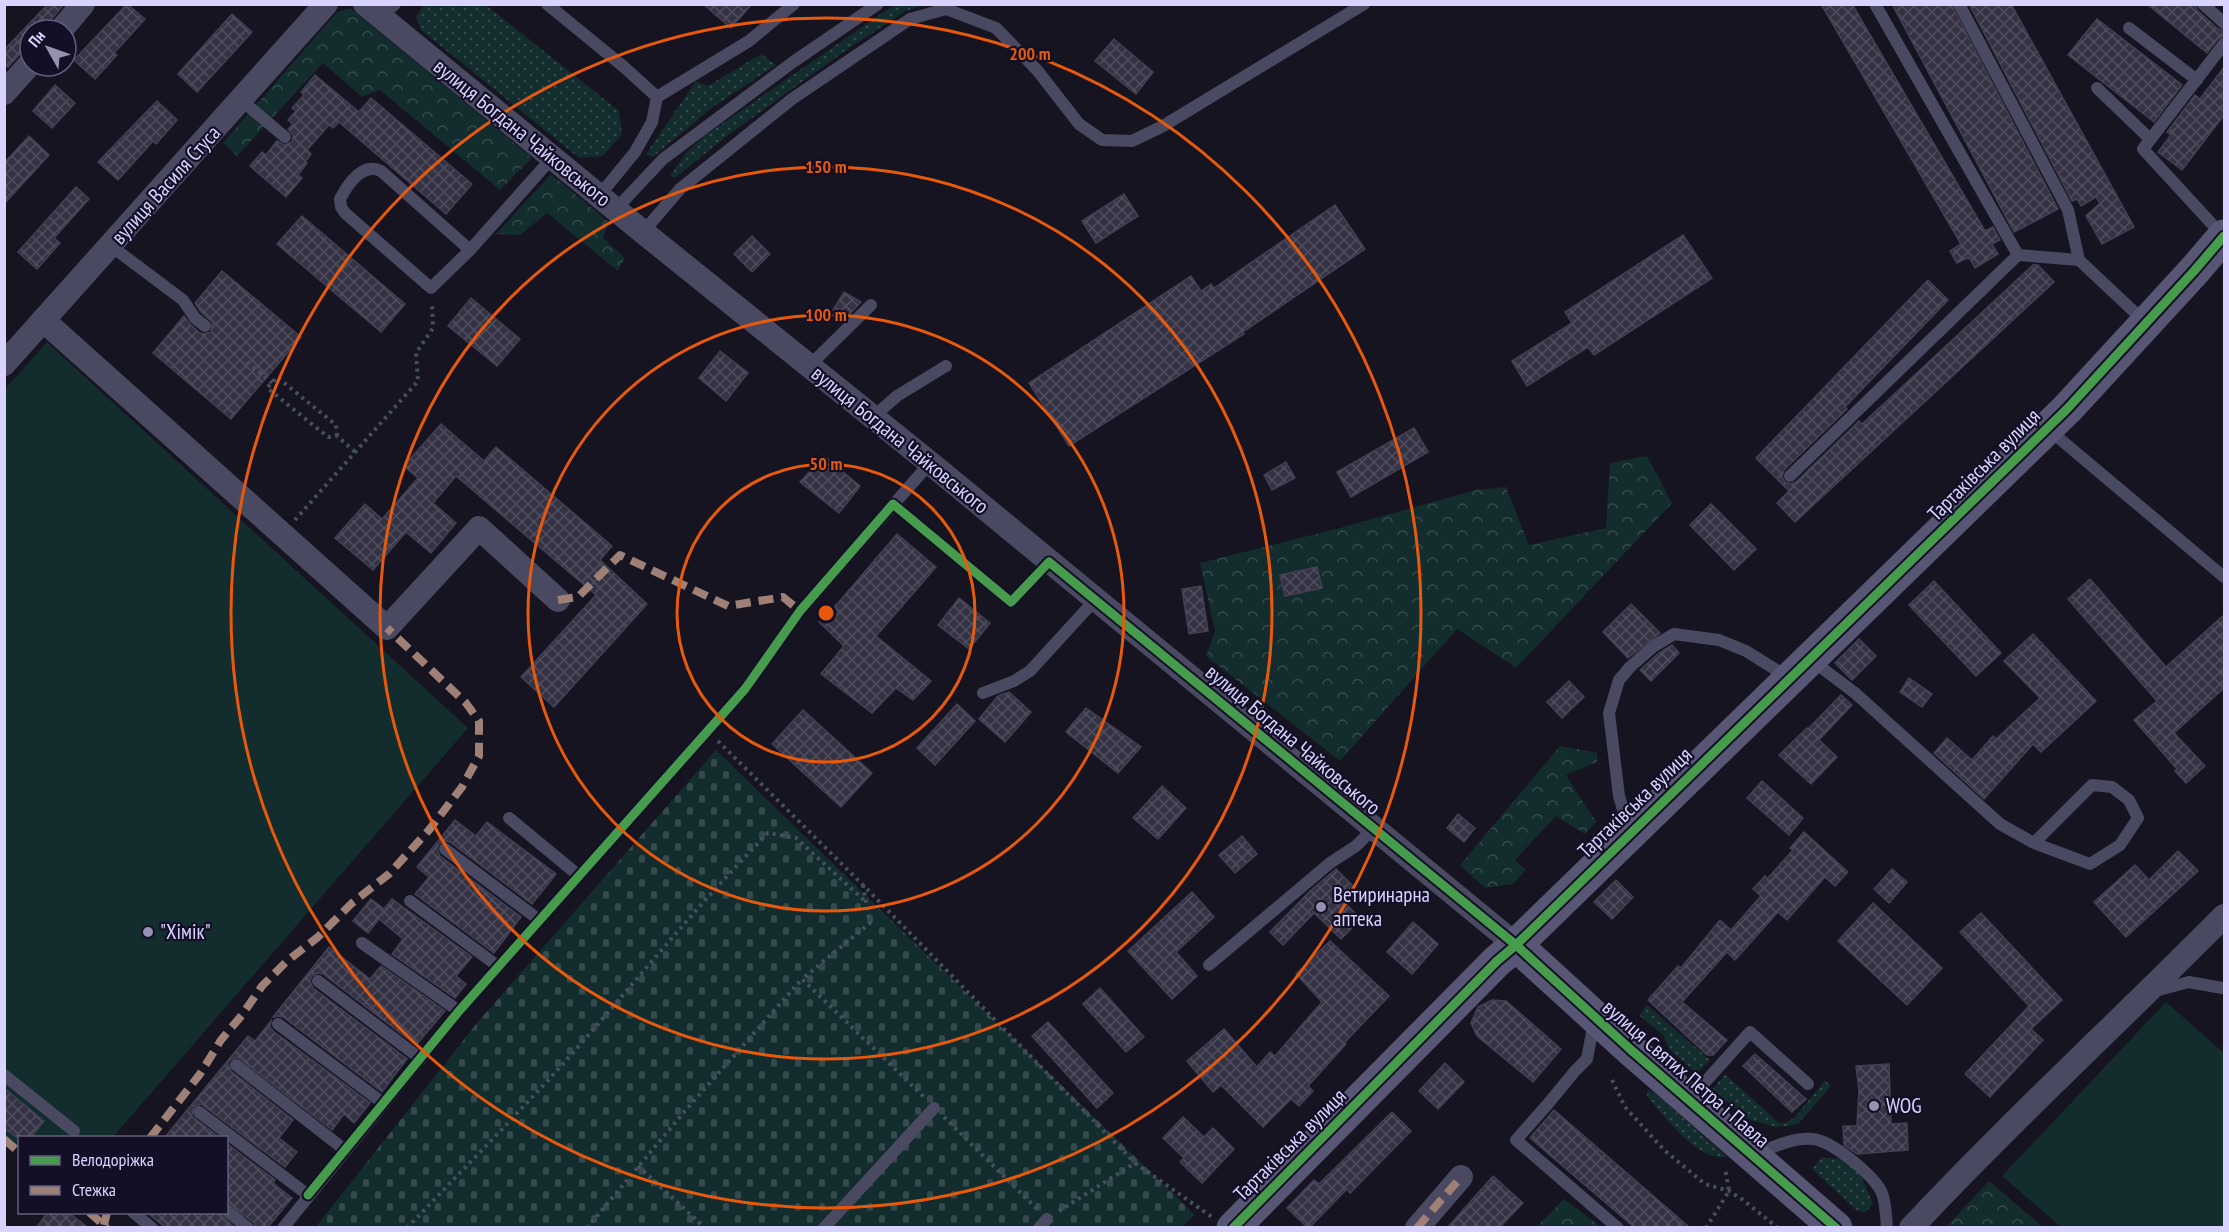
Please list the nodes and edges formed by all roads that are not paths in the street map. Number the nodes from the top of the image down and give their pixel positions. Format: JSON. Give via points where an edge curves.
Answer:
{"nodes":[{"id":1,"x":83,"y":4,"type":"edge"},
{"id":2,"x":326,"y":4,"type":"edge"},
{"id":3,"x":547,"y":4,"type":"edge"},
{"id":4,"x":794,"y":4,"type":"edge"},
{"id":5,"x":878,"y":4,"type":"edge"},
{"id":6,"x":1364,"y":4,"type":"edge"},
{"id":7,"x":1875,"y":4,"type":"edge"},
{"id":8,"x":1959,"y":4,"type":"edge"},
{"id":9,"x":2203,"y":4,"type":"edge"},
{"id":10,"x":380,"y":9,"type":"edge"},
{"id":11,"x":71,"y":18,"type":"edge"},
{"id":12,"x":2224,"y":23,"type":"edge"},
{"id":13,"x":2129,"y":28,"type":"dead end"},
{"id":14,"x":2224,"y":44,"type":"edge"},
{"id":15,"x":18,"y":77,"type":"edge"},
{"id":16,"x":2197,"y":80,"type":"junction"},
{"id":17,"x":2097,"y":88,"type":"dead end"},
{"id":18,"x":4,"y":93,"type":"edge"},
{"id":19,"x":657,"y":97,"type":"junction"},
{"id":20,"x":241,"y":100,"type":"junction"},
{"id":21,"x":285,"y":137,"type":"dead end"},
{"id":22,"x":2150,"y":139,"type":"junction"},
{"id":23,"x":552,"y":158,"type":"junction"},
{"id":24,"x":607,"y":203,"type":"junction"},
{"id":25,"x":643,"y":232,"type":"junction"},
{"id":26,"x":2224,"y":236,"type":"edge"},
{"id":27,"x":111,"y":246,"type":"junction"},
{"id":28,"x":470,"y":250,"type":"junction"},
{"id":29,"x":2018,"y":255,"type":"junction"},
{"id":30,"x":2079,"y":260,"type":"junction"},
{"id":31,"x":871,"y":305,"type":"dead end"},
{"id":32,"x":43,"y":320,"type":"junction"},
{"id":33,"x":2146,"y":323,"type":"junction"},
{"id":34,"x":205,"y":326,"type":"dead end"},
{"id":35,"x":4,"y":364,"type":"edge"},
{"id":36,"x":809,"y":366,"type":"junction"},
{"id":37,"x":946,"y":366,"type":"dead end"},
{"id":38,"x":873,"y":417,"type":"junction"},
{"id":39,"x":2057,"y":418,"type":"junction"},
{"id":40,"x":930,"y":463,"type":"junction"},
{"id":41,"x":1790,"y":476,"type":"dead end"},
{"id":42,"x":893,"y":504,"type":"junction"},
{"id":43,"x":1049,"y":562,"type":"junction"},
{"id":44,"x":2224,"y":577,"type":"edge"},
{"id":45,"x":558,"y":600,"type":"dead end"},
{"id":46,"x":1095,"y":600,"type":"junction"},
{"id":47,"x":1799,"y":668,"type":"junction"},
{"id":48,"x":983,"y":693,"type":"dead end"},
{"id":49,"x":509,"y":818,"type":"dead end"},
{"id":50,"x":1373,"y":829,"type":"junction"},
{"id":51,"x":1630,"y":834,"type":"junction"},
{"id":52,"x":2034,"y":843,"type":"junction"},
{"id":53,"x":445,"y":849,"type":"dead end"},
{"id":54,"x":578,"y":874,"type":"junction"},
{"id":55,"x":410,"y":901,"type":"dead end"},
{"id":56,"x":2224,"y":916,"type":"edge"},
{"id":57,"x":538,"y":919,"type":"junction"},
{"id":58,"x":362,"y":943,"type":"dead end"},
{"id":59,"x":1516,"y":945,"type":"junction"},
{"id":60,"x":1209,"y":965,"type":"dead end"},
{"id":61,"x":499,"y":966,"type":"junction"},
{"id":62,"x":318,"y":981,"type":"dead end"},
{"id":63,"x":2223,"y":988,"type":"dead end"},
{"id":64,"x":2148,"y":993,"type":"junction"},
{"id":65,"x":459,"y":1011,"type":"junction"},
{"id":66,"x":1595,"y":1018,"type":"junction"},
{"id":67,"x":278,"y":1024,"type":"dead end"},
{"id":68,"x":421,"y":1059,"type":"junction"},
{"id":69,"x":236,"y":1065,"type":"dead end"},
{"id":70,"x":4,"y":1076,"type":"edge"},
{"id":71,"x":1808,"y":1084,"type":"dead end"},
{"id":72,"x":1689,"y":1101,"type":"junction"},
{"id":73,"x":383,"y":1103,"type":"junction"},
{"id":74,"x":934,"y":1108,"type":"road end"},
{"id":75,"x":199,"y":1112,"type":"dead end"},
{"id":76,"x":74,"y":1131,"type":"dead end"},
{"id":77,"x":345,"y":1150,"type":"junction"},
{"id":78,"x":1738,"y":1162,"type":"junction"},
{"id":79,"x":1461,"y":1177,"type":"dead end"},
{"id":80,"x":308,"y":1196,"type":"junction"},
{"id":81,"x":228,"y":1212,"type":"edge"},
{"id":82,"x":136,"y":1214,"type":"edge"},
{"id":83,"x":1226,"y":1225,"type":"edge"},
{"id":84,"x":152,"y":1227,"type":"edge"},
{"id":85,"x":248,"y":1227,"type":"edge"},
{"id":86,"x":283,"y":1227,"type":"edge"},
{"id":87,"x":824,"y":1227,"type":"edge"},
{"id":88,"x":1417,"y":1227,"type":"edge"},
{"id":89,"x":1618,"y":1227,"type":"edge"},
{"id":90,"x":1836,"y":1227,"type":"edge"},
{"id":91,"x":1887,"y":1227,"type":"edge"},
{"id":92,"x":1911,"y":1227,"type":"edge"}],
"edges":[{"from":1,"to":11,"type":"street"},
{"from":2,"to":20,"type":"street","name":"вулиця Василя Стуса"},
{"from":3,"to":19,"type":"lane"},
{"from":4,"to":19,"type":"lane","via":[[749,42]]},
{"from":5,"to":24,"type":"lane","via":[[793,62]]},
{"from":6,"to":25,"type":"lane","via":[[1132,141],[1102,140],[1079,124],[1038,70],[996,28],[946,9],[910,20],[792,99],[680,189]]},
{"from":7,"to":29,"type":"lane"},
{"from":8,"to":30,"type":"lane","via":[[2068,210]]},
{"from":9,"to":12,"type":"lane"},
{"from":10,"to":23,"type":"street","name":"вулиця Богдана Чайковського"},
{"from":13,"to":16,"type":"lane"},
{"from":14,"to":16,"type":"lane"},
{"from":15,"to":18,"type":"street"},
{"from":16,"to":22,"type":"lane"},
{"from":17,"to":22,"type":"lane"},
{"from":19,"to":24,"type":"lane","via":[[652,122]]},
{"from":20,"to":21,"type":"lane"},
{"from":20,"to":27,"type":"street","name":"вулиця Василя Стуса"},
{"from":22,"to":26,"type":"lane","via":[[2143,149]]},
{"from":23,"to":24,"type":"street","name":"вулиця Богдана Чайковського"},
{"from":23,"to":28,"type":"lane"},
{"from":24,"to":25,"type":"street","name":"вулиця Богдана Чайковського"},
{"from":25,"to":36,"type":"street","name":"вулиця Богдана Чайковського"},
{"from":26,"to":33,"type":"street","name":"Тартаківська вулиця"},
{"from":27,"to":32,"type":"street","name":"вулиця Василя Стуса"},
{"from":27,"to":34,"type":"lane","via":[[183,300]]},
{"from":28,"to":28,"type":"lane","via":[[374,168],[360,173],[340,199],[345,213],[431,288]]},
{"from":29,"to":30,"type":"lane"},
{"from":29,"to":41,"type":"lane"},
{"from":30,"to":33,"type":"lane"},
{"from":31,"to":36,"type":"lane"},
{"from":32,"to":35,"type":"street","name":"вулиця Василя Стуса"},
{"from":32,"to":45,"type":"street","via":[[387,628],[479,528]]},
{"from":33,"to":39,"type":"street","name":"Тартаківська вулиця"},
{"from":36,"to":38,"type":"street","name":"вулиця Богдана Чайковського"},
{"from":37,"to":38,"type":"lane","via":[[897,396]]},
{"from":38,"to":40,"type":"street","name":"вулиця Богдана Чайковського"},
{"from":39,"to":44,"type":"lane"},
{"from":39,"to":47,"type":"street","name":"Тартаківська вулиця"},
{"from":40,"to":42,"type":"lane"},
{"from":40,"to":43,"type":"street","name":"вулиця Богдана Чайковського"},
{"from":42,"to":43,"type":"lane","via":[[1011,602]]},
{"from":42,"to":54,"type":"lane","via":[[800,611],[745,688]]},
{"from":43,"to":46,"type":"street","name":"вулиця Богдана Чайковського"},
{"from":46,"to":48,"type":"lane","via":[[1030,671]]},
{"from":46,"to":50,"type":"street","name":"вулиця Богдана Чайковського"},
{"from":47,"to":51,"type":"street","name":"Тартаківська вулиця"},
{"from":47,"to":51,"type":"lane","via":[[1719,640],[1674,634],[1630,667],[1619,680],[1608,713],[1619,796]]},
{"from":47,"to":52,"type":"lane","via":[[1855,693],[2000,824]]},
{"from":49,"to":54,"type":"lane"},
{"from":50,"to":59,"type":"street","name":"вулиця Богдана Чайковського"},
{"from":50,"to":60,"type":"lane"},
{"from":51,"to":59,"type":"street","name":"Тартаківська вулиця"},
{"from":52,"to":52,"type":"lane","via":[[2090,864],[2120,845],[2138,818],[2129,800],[2112,787],[2092,785]]},
{"from":53,"to":57,"type":"lane"},
{"from":54,"to":57,"type":"lane"},
{"from":55,"to":61,"type":"lane"},
{"from":56,"to":64,"type":"street"},
{"from":57,"to":61,"type":"lane"},
{"from":58,"to":65,"type":"lane"},
{"from":59,"to":66,"type":"street","name":"вулиця Святих Петра і Павла"},
{"from":59,"to":83,"type":"street","name":"Тартаківська вулиця"},
{"from":61,"to":65,"type":"lane"},
{"from":62,"to":68,"type":"lane"},
{"from":63,"to":64,"type":"lane","via":[[2189,982]]},
{"from":64,"to":92,"type":"street"},
{"from":65,"to":68,"type":"lane"},
{"from":66,"to":72,"type":"street","name":"вулиця Святих Петра і Павла"},
{"from":66,"to":89,"type":"lane","via":[[1587,1059],[1515,1140]]},
{"from":67,"to":73,"type":"lane"},
{"from":68,"to":73,"type":"lane"},
{"from":69,"to":77,"type":"lane"},
{"from":70,"to":76,"type":"lane"},
{"from":71,"to":72,"type":"lane","via":[[1750,1032]]},
{"from":72,"to":78,"type":"street","name":"вулиця Святих Петра і Павла"},
{"from":73,"to":77,"type":"lane"},
{"from":74,"to":87,"type":"lane"},
{"from":75,"to":80,"type":"lane"},
{"from":77,"to":80,"type":"lane"},
{"from":78,"to":90,"type":"street","name":"вулиця Святих Петра і Павла"},
{"from":78,"to":91,"type":"lane","via":[[1783,1143],[1814,1139],[1868,1174],[1882,1192]]},
{"from":79,"to":88,"type":"street"},
{"from":80,"to":86,"type":"lane"},
{"from":81,"to":85,"type":"lane"},
{"from":82,"to":84,"type":"lane"}]}
